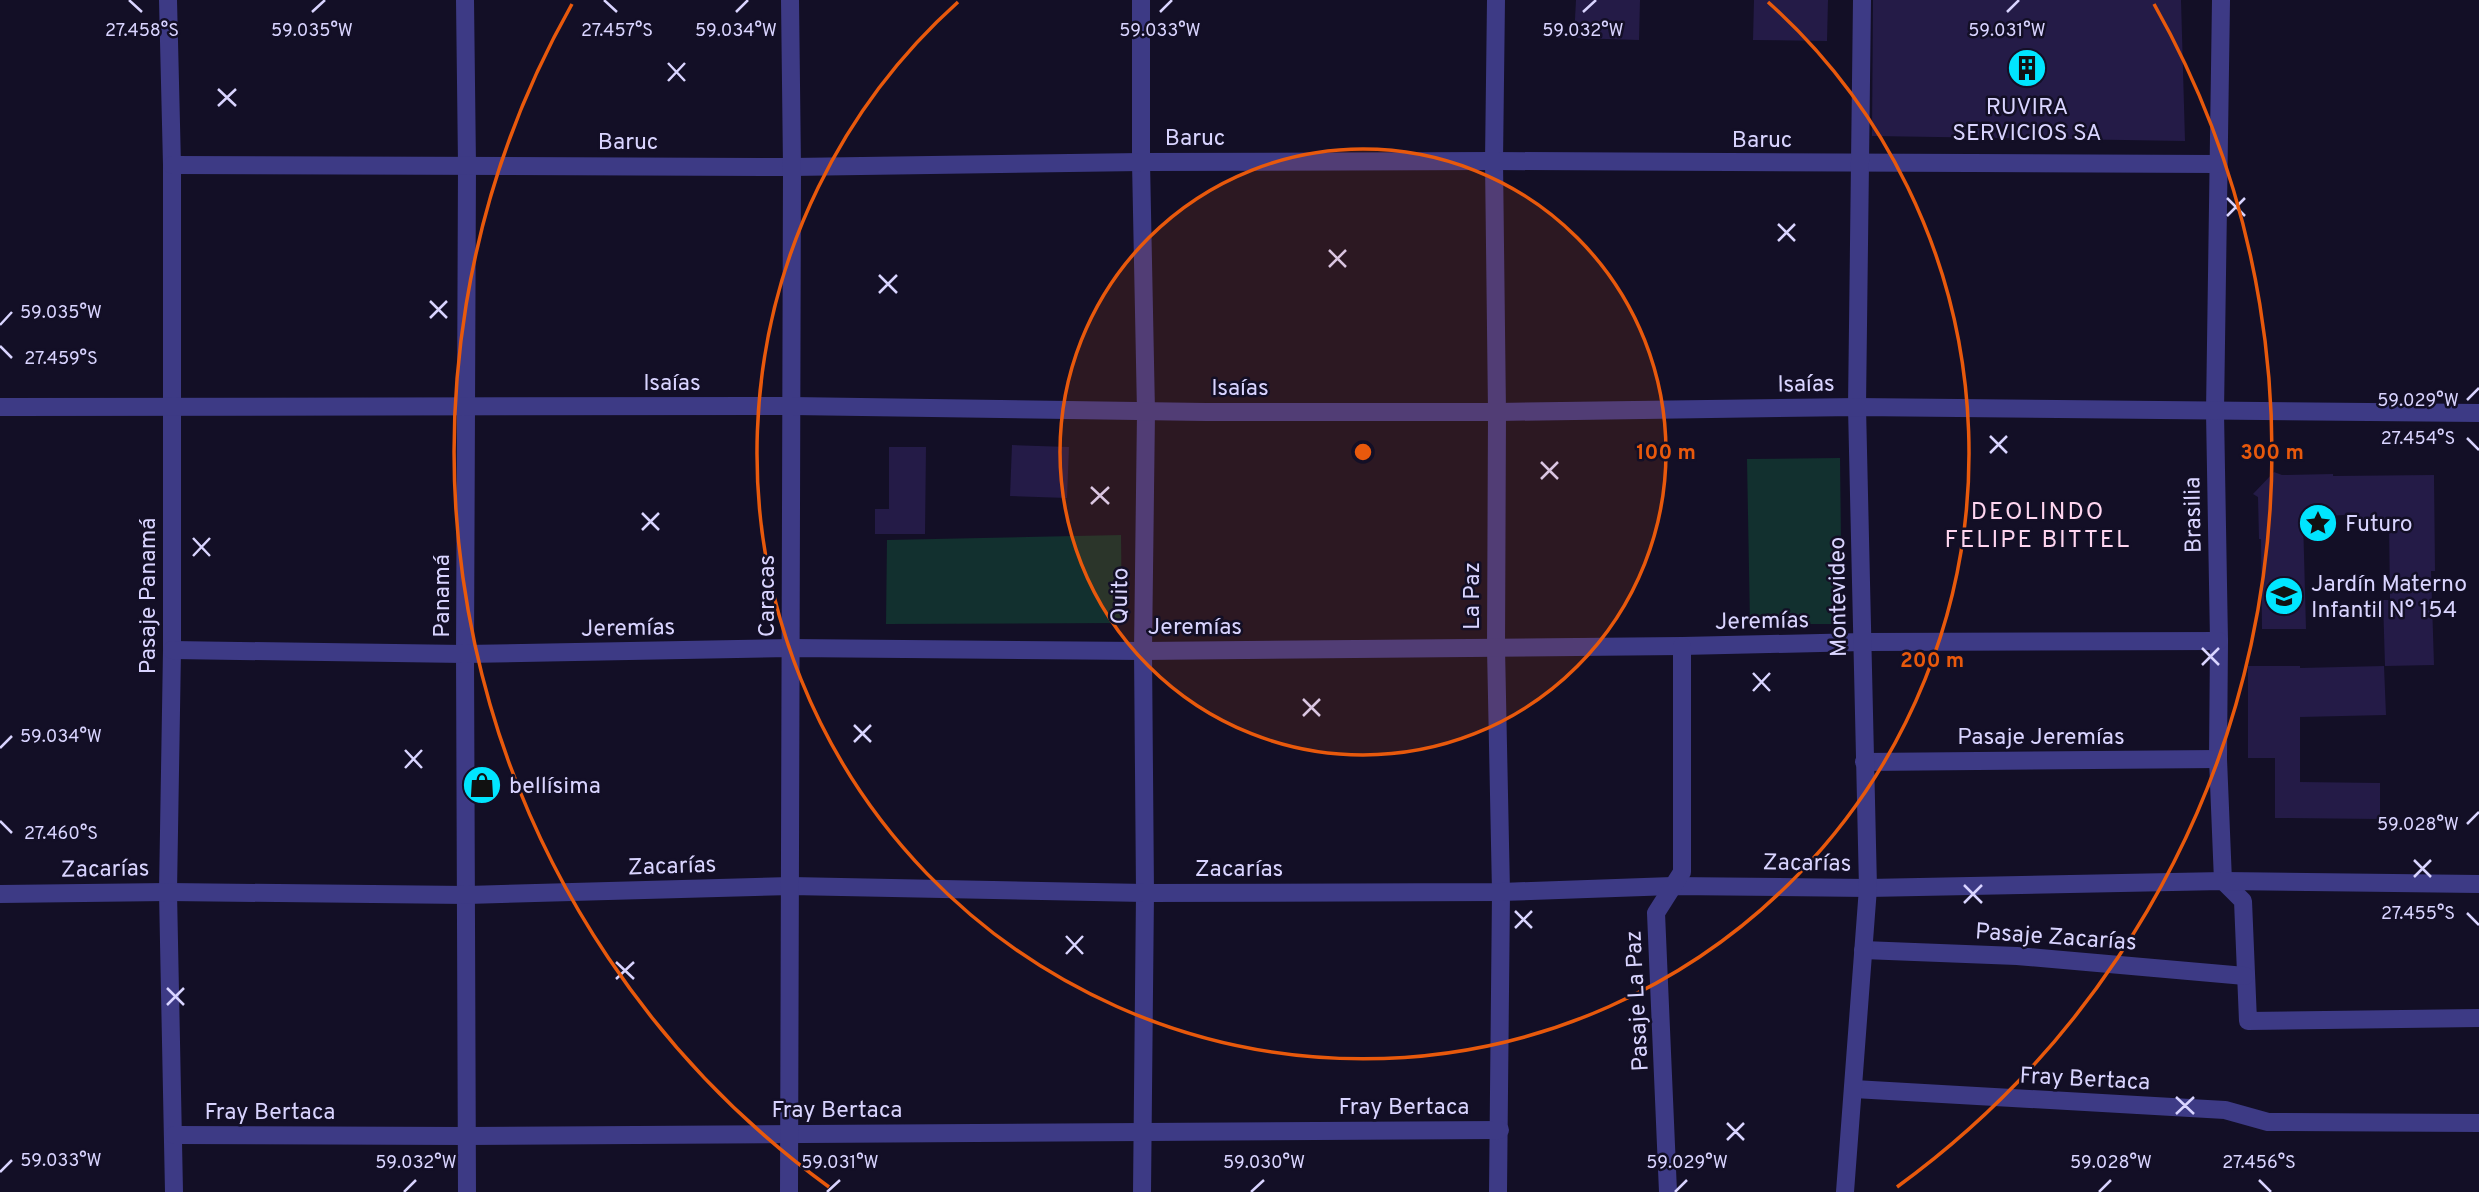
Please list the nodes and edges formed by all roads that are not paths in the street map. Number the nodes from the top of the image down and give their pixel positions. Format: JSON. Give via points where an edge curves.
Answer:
{"nodes":[{"id":1,"x":168,"y":0,"type":"edge"},
{"id":2,"x":465,"y":0,"type":"edge"},
{"id":3,"x":790,"y":0,"type":"edge"},
{"id":4,"x":1141,"y":0,"type":"edge"},
{"id":5,"x":1496,"y":0,"type":"edge"},
{"id":6,"x":1862,"y":0,"type":"edge"},
{"id":7,"x":2221,"y":0,"type":"edge"},
{"id":8,"x":1494,"y":161,"type":"junction"},
{"id":9,"x":1141,"y":162,"type":"junction"},
{"id":10,"x":1860,"y":164,"type":"junction"},
{"id":11,"x":2217,"y":164,"type":"junction"},
{"id":12,"x":172,"y":165,"type":"junction"},
{"id":13,"x":467,"y":165,"type":"junction"},
{"id":14,"x":792,"y":167,"type":"junction"},
{"id":15,"x":171,"y":406,"type":"junction"},
{"id":16,"x":792,"y":406,"type":"junction"},
{"id":17,"x":0,"y":407,"type":"edge"},
{"id":18,"x":1857,"y":407,"type":"junction"},
{"id":19,"x":466,"y":408,"type":"junction"},
{"id":20,"x":1146,"y":412,"type":"junction"},
{"id":21,"x":1497,"y":412,"type":"junction"},
{"id":22,"x":2215,"y":412,"type":"junction"},
{"id":23,"x":2479,"y":413,"type":"edge"},
{"id":24,"x":2219,"y":641,"type":"junction"},
{"id":25,"x":1863,"y":642,"type":"junction"},
{"id":26,"x":1682,"y":646,"type":"junction"},
{"id":27,"x":1496,"y":648,"type":"junction"},
{"id":28,"x":790,"y":649,"type":"junction"},
{"id":29,"x":172,"y":650,"type":"junction"},
{"id":30,"x":1143,"y":650,"type":"junction"},
{"id":31,"x":465,"y":654,"type":"junction"},
{"id":32,"x":2218,"y":759,"type":"junction"},
{"id":33,"x":1864,"y":762,"type":"junction"},
{"id":34,"x":2223,"y":881,"type":"junction"},
{"id":35,"x":2479,"y":884,"type":"edge"},
{"id":36,"x":791,"y":886,"type":"junction"},
{"id":37,"x":1672,"y":886,"type":"junction"},
{"id":38,"x":1868,"y":888,"type":"junction"},
{"id":39,"x":168,"y":892,"type":"junction"},
{"id":40,"x":1501,"y":892,"type":"junction"},
{"id":41,"x":1145,"y":893,"type":"junction"},
{"id":42,"x":0,"y":894,"type":"edge"},
{"id":43,"x":467,"y":895,"type":"junction"},
{"id":44,"x":1863,"y":950,"type":"junction"},
{"id":45,"x":2245,"y":976,"type":"junction"},
{"id":46,"x":2479,"y":1018,"type":"edge"},
{"id":47,"x":1854,"y":1089,"type":"junction"},
{"id":48,"x":2479,"y":1123,"type":"edge"},
{"id":49,"x":1500,"y":1130,"type":"junction"},
{"id":50,"x":1143,"y":1132,"type":"junction"},
{"id":51,"x":791,"y":1133,"type":"junction"},
{"id":52,"x":174,"y":1135,"type":"junction"},
{"id":53,"x":466,"y":1136,"type":"junction"},
{"id":54,"x":174,"y":1192,"type":"edge"},
{"id":55,"x":467,"y":1192,"type":"edge"},
{"id":56,"x":789,"y":1192,"type":"edge"},
{"id":57,"x":1142,"y":1192,"type":"edge"},
{"id":58,"x":1498,"y":1192,"type":"edge"},
{"id":59,"x":1668,"y":1192,"type":"edge"},
{"id":60,"x":1845,"y":1192,"type":"edge"}],
"edges":[{"from":1,"to":12,"type":"street","name":"Pasaje Panamá"},
{"from":2,"to":13,"type":"street","name":"Panamá"},
{"from":3,"to":14,"type":"street","name":"Caracas"},
{"from":4,"to":9,"type":"street","name":"Quito"},
{"from":5,"to":8,"type":"street","name":"La Paz"},
{"from":6,"to":10,"type":"street","name":"Montevideo"},
{"from":7,"to":11,"type":"street","name":"Brasilia"},
{"from":8,"to":9,"type":"street","name":"Baruc"},
{"from":8,"to":10,"type":"street","name":"Baruc"},
{"from":8,"to":21,"type":"street","name":"La Paz"},
{"from":9,"to":14,"type":"street","name":"Baruc"},
{"from":9,"to":20,"type":"street","name":"Quito"},
{"from":10,"to":11,"type":"street","name":"Baruc"},
{"from":10,"to":18,"type":"street","name":"Montevideo"},
{"from":11,"to":22,"type":"street","name":"Brasilia"},
{"from":12,"to":13,"type":"street","name":"Baruc"},
{"from":12,"to":15,"type":"street","name":"Pasaje Panamá"},
{"from":13,"to":14,"type":"street","name":"Baruc"},
{"from":13,"to":19,"type":"street","name":"Panamá"},
{"from":14,"to":16,"type":"street","name":"Caracas"},
{"from":15,"to":17,"type":"street","name":"Isaías"},
{"from":15,"to":19,"type":"street","name":"Isaías"},
{"from":15,"to":29,"type":"street","name":"Pasaje Panamá"},
{"from":16,"to":19,"type":"street","name":"Isaías"},
{"from":16,"to":20,"type":"street","name":"Isaías"},
{"from":16,"to":28,"type":"street","name":"Caracas"},
{"from":18,"to":21,"type":"street","name":"Isaías"},
{"from":18,"to":22,"type":"street","name":"Isaías"},
{"from":18,"to":25,"type":"street","name":"Montevideo"},
{"from":19,"to":31,"type":"street","name":"Panamá"},
{"from":20,"to":21,"type":"street","name":"Isaías"},
{"from":20,"to":30,"type":"street","name":"Quito"},
{"from":21,"to":27,"type":"street","name":"La Paz"},
{"from":22,"to":23,"type":"street","name":"Isaías"},
{"from":22,"to":24,"type":"street","name":"Brasilia"},
{"from":24,"to":25,"type":"street","name":"Jeremías"},
{"from":24,"to":32,"type":"street","name":"Brasilia"},
{"from":25,"to":26,"type":"street","name":"Jeremías"},
{"from":25,"to":33,"type":"street","name":"Montevideo"},
{"from":26,"to":27,"type":"street","name":"Jeremías"},
{"from":26,"to":37,"type":"street","name":"Pasaje La Paz","via":[[1682,872]]},
{"from":27,"to":30,"type":"street","name":"Jeremías"},
{"from":27,"to":40,"type":"street","name":"La Paz"},
{"from":28,"to":30,"type":"street","name":"Jeremías"},
{"from":28,"to":31,"type":"street","name":"Jeremías"},
{"from":28,"to":36,"type":"street","name":"Caracas"},
{"from":29,"to":31,"type":"street","name":"Jeremías"},
{"from":29,"to":39,"type":"street","name":"Pasaje Panamá"},
{"from":30,"to":41,"type":"street","name":"Quito"},
{"from":31,"to":43,"type":"street","name":"Panamá"},
{"from":32,"to":33,"type":"street","name":"Pasaje Jeremías"},
{"from":32,"to":34,"type":"street","name":"Brasilia"},
{"from":33,"to":38,"type":"street","name":"Montevideo"},
{"from":34,"to":35,"type":"street","name":"Zacarías"},
{"from":34,"to":38,"type":"street","name":"Zacarías"},
{"from":34,"to":45,"type":"street","via":[[2243,901]]},
{"from":36,"to":41,"type":"street","name":"Zacarías"},
{"from":36,"to":43,"type":"street","name":"Zacarías"},
{"from":36,"to":51,"type":"street","name":"Caracas"},
{"from":37,"to":38,"type":"street","name":"Zacarías"},
{"from":37,"to":40,"type":"street","name":"Zacarías"},
{"from":37,"to":59,"type":"street","name":"Pasaje La Paz","via":[[1656,913]]},
{"from":38,"to":44,"type":"street","name":"Montevideo"},
{"from":39,"to":42,"type":"street","name":"Zacarías"},
{"from":39,"to":43,"type":"street","name":"Zacarías"},
{"from":39,"to":52,"type":"street","name":"Pasaje Panamá"},
{"from":40,"to":41,"type":"street","name":"Zacarías"},
{"from":40,"to":49,"type":"street","name":"La Paz"},
{"from":41,"to":50,"type":"street","name":"Quito"},
{"from":43,"to":53,"type":"street","name":"Panamá"},
{"from":44,"to":45,"type":"street","name":"Pasaje Zacarías","via":[[2017,956]]},
{"from":44,"to":47,"type":"street","name":"Montevideo"},
{"from":45,"to":46,"type":"street","via":[[2248,1021]]},
{"from":47,"to":48,"type":"street","name":"Fray Bertaca","via":[[2225,1110],[2268,1122]]},
{"from":47,"to":60,"type":"street","name":"Montevideo"},
{"from":49,"to":50,"type":"street","name":"Fray Bertaca"},
{"from":49,"to":58,"type":"street","name":"La Paz"},
{"from":50,"to":51,"type":"street","name":"Fray Bertaca"},
{"from":50,"to":57,"type":"street","name":"Quito"},
{"from":51,"to":53,"type":"street","name":"Fray Bertaca"},
{"from":51,"to":56,"type":"street","name":"Caracas"},
{"from":52,"to":53,"type":"street","name":"Fray Bertaca"},
{"from":52,"to":54,"type":"street","name":"Pasaje Panamá"},
{"from":53,"to":55,"type":"street","name":"Panamá"}]}
